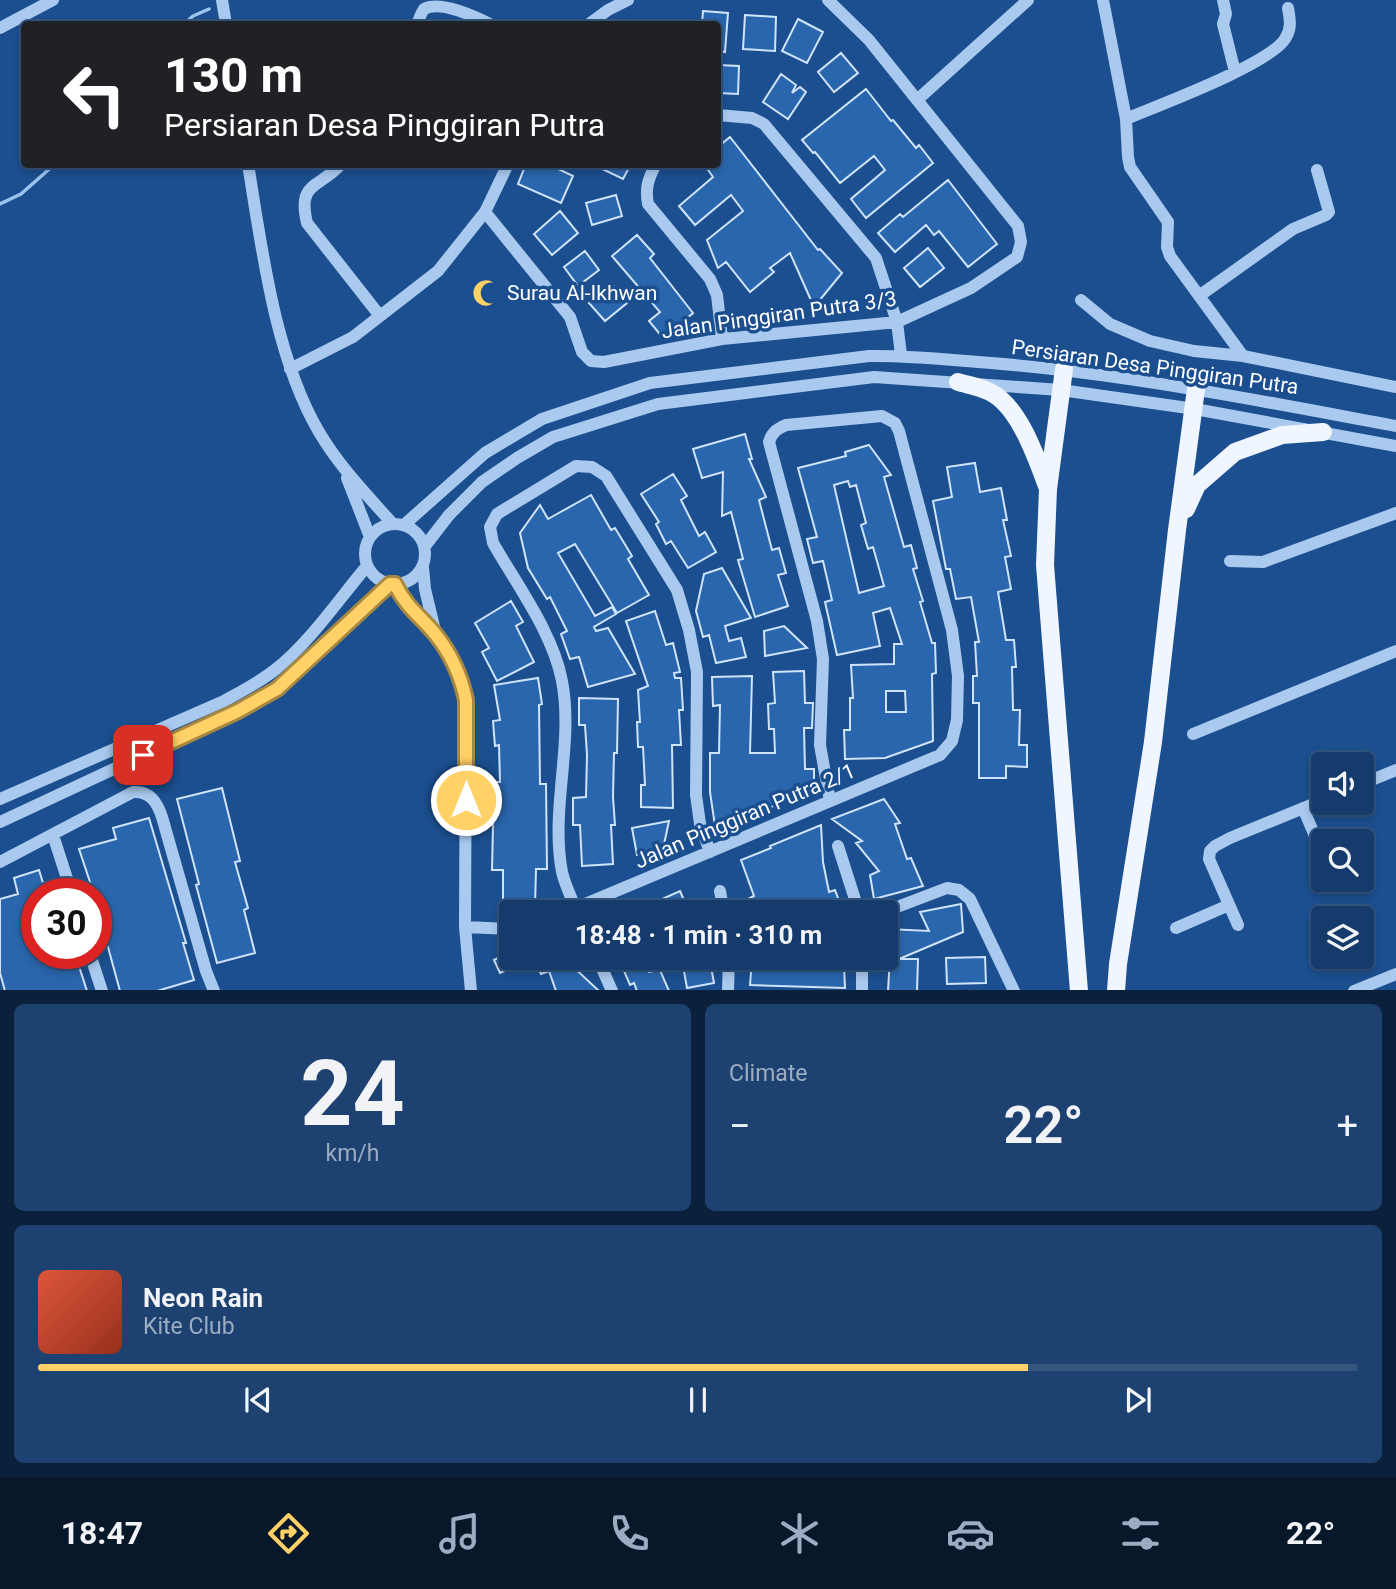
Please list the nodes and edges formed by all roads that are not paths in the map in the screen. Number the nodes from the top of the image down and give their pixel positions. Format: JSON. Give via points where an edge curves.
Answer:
{"nodes":[{"id":1,"x":53,"y":0,"type":"edge"},
{"id":2,"x":222,"y":0,"type":"edge"},
{"id":3,"x":628,"y":0,"type":"edge"},
{"id":4,"x":828,"y":0,"type":"edge"},
{"id":5,"x":1028,"y":0,"type":"edge"},
{"id":6,"x":1103,"y":0,"type":"edge"},
{"id":7,"x":1223,"y":0,"type":"edge"},
{"id":8,"x":1288,"y":8,"type":"dead end"},
{"id":9,"x":226,"y":21,"type":"edge"},
{"id":10,"x":418,"y":21,"type":"edge"},
{"id":11,"x":484,"y":21,"type":"edge"},
{"id":12,"x":593,"y":21,"type":"edge"},
{"id":13,"x":0,"y":28,"type":"edge"},
{"id":14,"x":1235,"y":72,"type":"junction"},
{"id":15,"x":917,"y":100,"type":"junction"},
{"id":16,"x":721,"y":115,"type":"edge"},
{"id":17,"x":1126,"y":119,"type":"junction"},
{"id":18,"x":249,"y":168,"type":"edge"},
{"id":19,"x":336,"y":168,"type":"edge"},
{"id":20,"x":506,"y":168,"type":"edge"},
{"id":21,"x":654,"y":168,"type":"edge"},
{"id":22,"x":1317,"y":170,"type":"dead end"},
{"id":23,"x":485,"y":212,"type":"junction"},
{"id":24,"x":1199,"y":296,"type":"junction"},
{"id":25,"x":1081,"y":300,"type":"dead end"},
{"id":26,"x":380,"y":316,"type":"junction"},
{"id":27,"x":897,"y":322,"type":"junction"},
{"id":28,"x":722,"y":339,"type":"junction"},
{"id":29,"x":901,"y":355,"type":"junction"},
{"id":30,"x":1243,"y":356,"type":"junction"},
{"id":31,"x":290,"y":369,"type":"junction"},
{"id":32,"x":1063,"y":369,"type":"junction"},
{"id":33,"x":958,"y":382,"type":"junction"},
{"id":34,"x":1396,"y":387,"type":"edge"},
{"id":35,"x":1196,"y":389,"type":"junction"},
{"id":36,"x":1061,"y":390,"type":"junction"},
{"id":37,"x":1195,"y":409,"type":"junction"},
{"id":38,"x":1396,"y":426,"type":"edge"},
{"id":39,"x":1323,"y":432,"type":"junction"},
{"id":40,"x":1396,"y":446,"type":"edge"},
{"id":41,"x":1396,"y":455,"type":"edge"},
{"id":42,"x":343,"y":468,"type":"junction"},
{"id":43,"x":1048,"y":489,"type":"junction"},
{"id":44,"x":1396,"y":513,"type":"edge"},
{"id":45,"x":398,"y":524,"type":"junction"},
{"id":46,"x":1177,"y":530,"type":"junction"},
{"id":47,"x":370,"y":537,"type":"junction"},
{"id":48,"x":425,"y":546,"type":"junction"},
{"id":49,"x":1230,"y":561,"type":"dead end"},
{"id":50,"x":367,"y":566,"type":"junction"},
{"id":51,"x":423,"y":566,"type":"junction"},
{"id":52,"x":393,"y":584,"type":"junction"},
{"id":53,"x":436,"y":635,"type":"junction"},
{"id":54,"x":1396,"y":651,"type":"edge"},
{"id":55,"x":1193,"y":734,"type":"dead end"},
{"id":56,"x":1396,"y":770,"type":"edge"},
{"id":57,"x":1374,"y":779,"type":"edge"},
{"id":58,"x":0,"y":799,"type":"edge"},
{"id":59,"x":830,"y":801,"type":"junction"},
{"id":60,"x":1311,"y":805,"type":"edge"},
{"id":61,"x":1303,"y":808,"type":"junction"},
{"id":62,"x":0,"y":822,"type":"edge"},
{"id":63,"x":1312,"y":829,"type":"edge"},
{"id":64,"x":53,"y":835,"type":"junction"},
{"id":65,"x":838,"y":846,"type":"dead end"},
{"id":66,"x":710,"y":852,"type":"junction"},
{"id":67,"x":0,"y":862,"type":"edge"},
{"id":68,"x":67,"y":878,"type":"edge"},
{"id":69,"x":720,"y":891,"type":"dead end"},
{"id":70,"x":570,"y":900,"type":"edge"},
{"id":71,"x":597,"y":900,"type":"edge"},
{"id":72,"x":722,"y":900,"type":"edge"},
{"id":73,"x":855,"y":900,"type":"edge"},
{"id":74,"x":1229,"y":905,"type":"junction"},
{"id":75,"x":898,"y":907,"type":"edge"},
{"id":76,"x":1238,"y":925,"type":"dead end"},
{"id":77,"x":465,"y":927,"type":"junction"},
{"id":78,"x":499,"y":928,"type":"edge"},
{"id":79,"x":1176,"y":929,"type":"dead end"},
{"id":80,"x":95,"y":969,"type":"edge"},
{"id":81,"x":603,"y":970,"type":"edge"},
{"id":82,"x":729,"y":970,"type":"edge"},
{"id":83,"x":862,"y":970,"type":"edge"},
{"id":84,"x":1396,"y":974,"type":"edge"},
{"id":85,"x":1079,"y":986,"type":"edge"},
{"id":86,"x":102,"y":990,"type":"edge"},
{"id":87,"x":214,"y":990,"type":"edge"},
{"id":88,"x":471,"y":990,"type":"edge"},
{"id":89,"x":612,"y":990,"type":"edge"},
{"id":90,"x":728,"y":990,"type":"edge"},
{"id":91,"x":862,"y":990,"type":"edge"},
{"id":92,"x":1014,"y":990,"type":"edge"},
{"id":93,"x":1117,"y":990,"type":"edge"},
{"id":94,"x":1354,"y":990,"type":"edge"}],
"edges":[{"from":1,"to":13,"type":"street"},
{"from":2,"to":9,"type":"street"},
{"from":3,"to":12,"type":"street"},
{"from":4,"to":15,"type":"street","via":[[869,40]]},
{"from":5,"to":15,"type":"street"},
{"from":6,"to":17,"type":"street"},
{"from":7,"to":14,"type":"street","via":[[1223,24]]},
{"from":8,"to":14,"type":"street","via":[[1291,27],[1284,41]]},
{"from":10,"to":11,"type":"street","via":[[424,8],[436,3],[448,3]]},
{"from":14,"to":17,"type":"street"},
{"from":15,"to":27,"type":"street","name":"Jalan Pinggiran Putra 3/3","via":[[1018,226],[1021,243],[1017,257],[971,288]]},
{"from":16,"to":27,"type":"street","via":[[764,124],[876,258]]},
{"from":17,"to":24,"type":"street","via":[[1130,167],[1168,222],[1168,253]]},
{"from":18,"to":31,"type":"street","via":[[263,257]]},
{"from":19,"to":26,"type":"street","via":[[309,188],[303,205],[307,223]]},
{"from":20,"to":23,"type":"street"},
{"from":21,"to":28,"type":"street","via":[[648,178],[648,204],[710,279],[717,295]]},
{"from":22,"to":24,"type":"street","via":[[1329,212],[1293,229]]},
{"from":23,"to":26,"type":"street","via":[[438,271]]},
{"from":23,"to":28,"type":"street","name":"Jalan Pinggiran Putra 3/3","via":[[570,317],[582,352],[591,361]]},
{"from":24,"to":30,"type":"street"},
{"from":25,"to":30,"type":"street","via":[[1110,324],[1150,341]]},
{"from":26,"to":31,"type":"street","via":[[352,337]]},
{"from":27,"to":28,"type":"street","name":"Jalan Pinggiran Putra 3/3"},
{"from":27,"to":29,"type":"street"},
{"from":29,"to":32,"type":"street","name":"Persiaran Desa Pinggiran Putra"},
{"from":29,"to":45,"type":"street","name":"Persiaran Desa Pinggiran Putra","via":[[650,383],[542,419],[485,453]]},
{"from":30,"to":34,"type":"street"},
{"from":31,"to":42,"type":"street","via":[[302,400]]},
{"from":32,"to":35,"type":"street","name":"Persiaran Desa Pinggiran Putra"},
{"from":32,"to":36,"type":"main road"},
{"from":33,"to":36,"type":"street","name":"Persiaran Desa Pinggiran Putra"},
{"from":33,"to":43,"type":"main road","via":[[992,392],[1014,414]]},
{"from":33,"to":48,"type":"street","name":"Persiaran Desa Pinggiran Putra","via":[[874,377],[659,404],[553,437],[517,458],[482,482]]},
{"from":35,"to":37,"type":"main road"},
{"from":35,"to":38,"type":"street","name":"Persiaran Desa Pinggiran Putra"},
{"from":36,"to":37,"type":"street","name":"Persiaran Desa Pinggiran Putra"},
{"from":36,"to":43,"type":"main road"},
{"from":37,"to":39,"type":"street","name":"Persiaran Desa Pinggiran Putra"},
{"from":37,"to":46,"type":"main road"},
{"from":39,"to":40,"type":"street","name":"Persiaran Desa Pinggiran Putra"},
{"from":39,"to":46,"type":"main road","via":[[1282,435],[1235,452],[1197,485]]},
{"from":40,"to":41,"type":"street"},
{"from":42,"to":45,"type":"street"},
{"from":42,"to":47,"type":"street"},
{"from":43,"to":85,"type":"main road","via":[[1045,565]]},
{"from":44,"to":49,"type":"street","via":[[1263,562]]},
{"from":45,"to":47,"type":"street","via":[[384,525]]},
{"from":45,"to":48,"type":"street","via":[[417,533]]},
{"from":46,"to":93,"type":"main road","via":[[1153,742]]},
{"from":47,"to":50,"type":"street"},
{"from":48,"to":51,"type":"street"},
{"from":50,"to":52,"type":"street","via":[[380,580]]},
{"from":50,"to":58,"type":"street","via":[[300,645],[254,685]]},
{"from":51,"to":52,"type":"street","via":[[412,580]]},
{"from":51,"to":53,"type":"street"},
{"from":52,"to":53,"type":"street","via":[[411,611]]},
{"from":52,"to":62,"type":"street","via":[[277,689]]},
{"from":53,"to":77,"type":"street","via":[[458,672],[466,700]]},
{"from":54,"to":55,"type":"street"},
{"from":56,"to":57,"type":"street"},
{"from":59,"to":59,"type":"street","name":"Jalan Pinggiran Putra 2/1","via":[[940,755],[953,741],[957,720],[953,630],[899,431],[882,416],[786,425],[769,442],[817,621],[823,659],[820,745]]},
{"from":59,"to":66,"type":"street","name":"Jalan Pinggiran Putra 2/1"},
{"from":60,"to":61,"type":"street"},
{"from":61,"to":63,"type":"street"},
{"from":61,"to":74,"type":"street","via":[[1210,851],[1209,859]]},
{"from":64,"to":67,"type":"street"},
{"from":64,"to":68,"type":"street"},
{"from":64,"to":87,"type":"street","via":[[133,792],[151,796],[158,805]]},
{"from":65,"to":73,"type":"street"},
{"from":66,"to":70,"type":"street","via":[[696,795],[697,672],[677,590],[606,476],[592,467],[576,466],[497,514],[490,527],[492,543],[552,646],[562,680],[566,715],[559,847]]},
{"from":66,"to":71,"type":"street","name":"Jalan Pinggiran Putra 2/1"},
{"from":69,"to":72,"type":"street"},
{"from":74,"to":76,"type":"street"},
{"from":74,"to":79,"type":"street"},
{"from":75,"to":92,"type":"street","via":[[947,888],[960,890],[970,900]]},
{"from":77,"to":78,"type":"street"},
{"from":77,"to":88,"type":"street"},
{"from":80,"to":86,"type":"street"},
{"from":81,"to":89,"type":"street"},
{"from":82,"to":90,"type":"street"},
{"from":83,"to":91,"type":"street"},
{"from":84,"to":94,"type":"street"}]}
